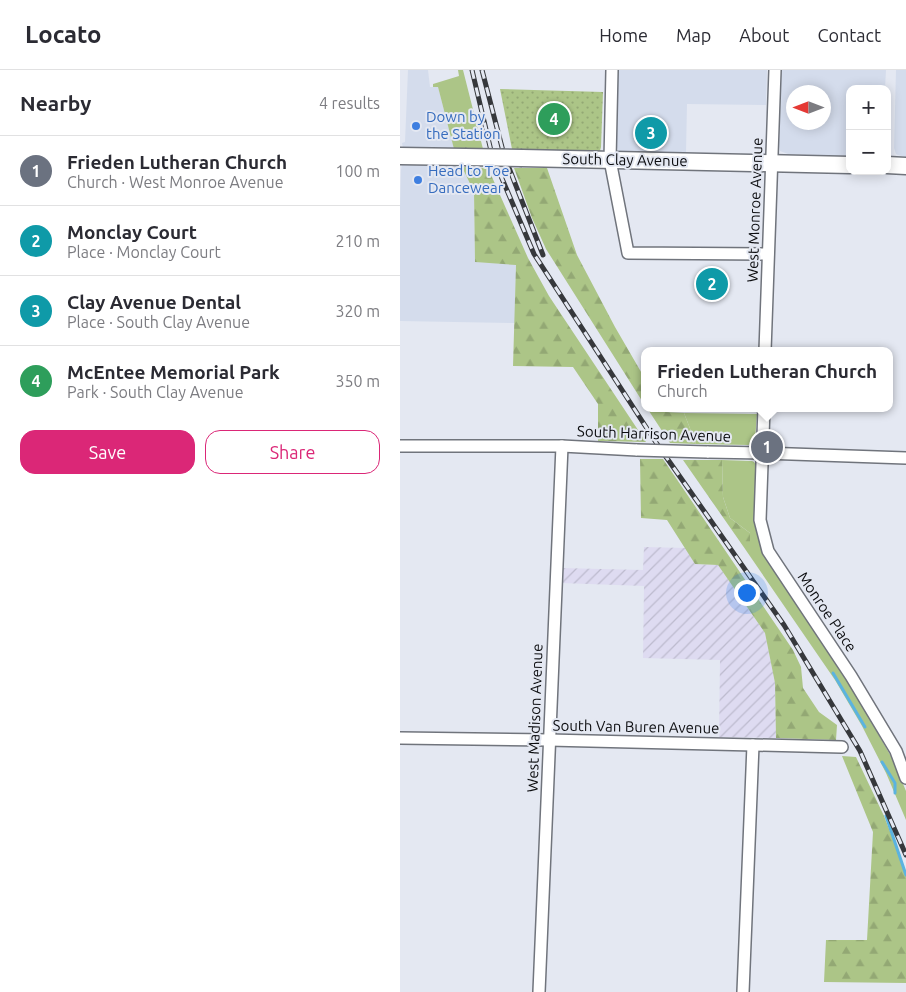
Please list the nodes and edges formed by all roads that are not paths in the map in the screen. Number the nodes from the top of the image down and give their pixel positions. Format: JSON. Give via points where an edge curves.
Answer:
{"nodes":[{"id":1,"x":612,"y":70,"type":"edge"},
{"id":2,"x":775,"y":70,"type":"edge"},
{"id":3,"x":400,"y":156,"type":"edge"},
{"id":4,"x":610,"y":160,"type":"junction"},
{"id":5,"x":772,"y":164,"type":"junction"},
{"id":6,"x":846,"y":165,"type":"edge"},
{"id":7,"x":891,"y":165,"type":"edge"},
{"id":8,"x":906,"y":166,"type":"edge"},
{"id":9,"x":768,"y":254,"type":"junction"},
{"id":10,"x":765,"y":347,"type":"edge"},
{"id":11,"x":764,"y":412,"type":"edge"},
{"id":12,"x":400,"y":446,"type":"edge"},
{"id":13,"x":562,"y":446,"type":"junction"},
{"id":14,"x":763,"y":453,"type":"junction"},
{"id":15,"x":906,"y":458,"type":"edge"},
{"id":16,"x":400,"y":738,"type":"edge"},
{"id":17,"x":549,"y":740,"type":"junction"},
{"id":18,"x":753,"y":745,"type":"junction"},
{"id":19,"x":842,"y":747,"type":"dead end"},
{"id":20,"x":901,"y":751,"type":"edge"},
{"id":21,"x":906,"y":778,"type":"edge"},
{"id":22,"x":539,"y":992,"type":"edge"},
{"id":23,"x":743,"y":992,"type":"edge"}],
"edges":[{"from":1,"to":4,"type":"street"},
{"from":2,"to":5,"type":"street","name":"West Monroe Avenue"},
{"from":3,"to":4,"type":"street","name":"South Clay Avenue","bridge":true},
{"from":4,"to":5,"type":"street","name":"South Clay Avenue"},
{"from":4,"to":9,"type":"street","via":[[628,253]]},
{"from":5,"to":6,"type":"street","name":"South Clay Avenue"},
{"from":5,"to":9,"type":"street","name":"West Monroe Avenue"},
{"from":7,"to":8,"type":"street"},
{"from":9,"to":10,"type":"street","name":"West Monroe Avenue"},
{"from":11,"to":14,"type":"street"},
{"from":12,"to":13,"type":"street","name":"South Harrison Avenue"},
{"from":13,"to":14,"type":"street","name":"South Harrison Avenue","bridge":true},
{"from":13,"to":17,"type":"street","name":"West Madison Avenue"},
{"from":14,"to":15,"type":"street","name":"South Harrison Avenue"},
{"from":14,"to":20,"type":"street","name":"Monroe Place","via":[[760,520],[768,551]]},
{"from":16,"to":17,"type":"street","name":"South Van Buren Avenue"},
{"from":17,"to":18,"type":"street","name":"South Van Buren Avenue"},
{"from":17,"to":22,"type":"street","name":"West Madison Avenue"},
{"from":18,"to":19,"type":"street","name":"South Van Buren Avenue"},
{"from":18,"to":23,"type":"street"},
{"from":20,"to":21,"type":"street","name":"Monroe Place"}]}
